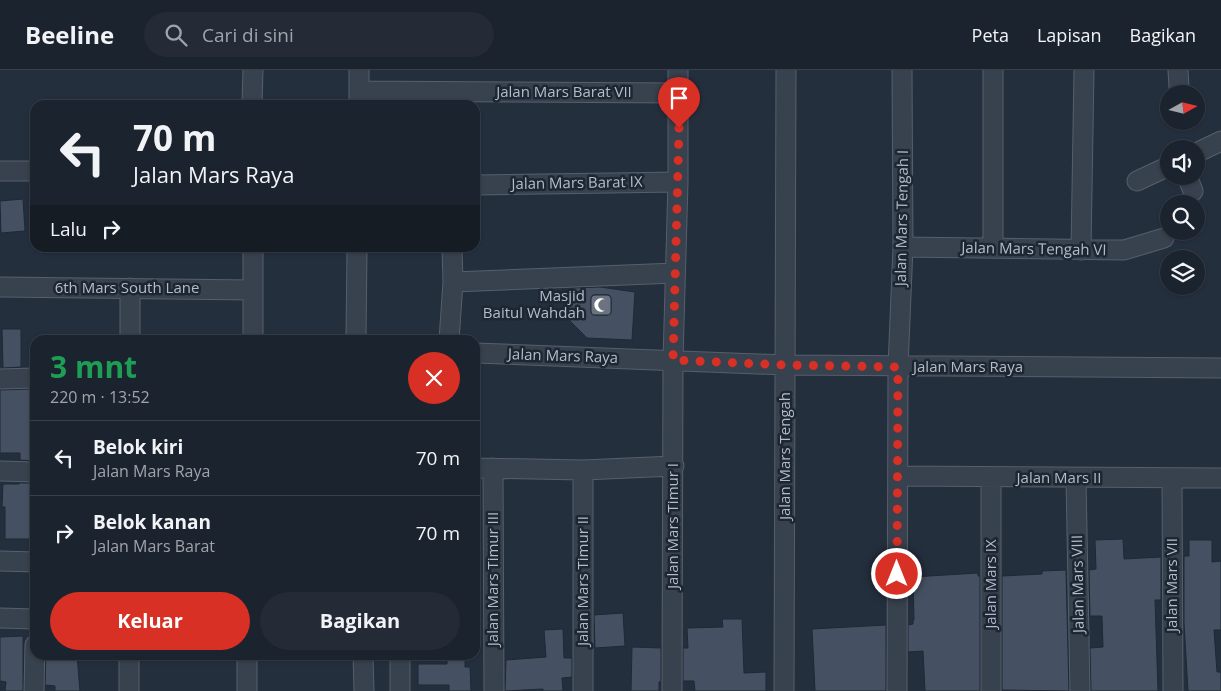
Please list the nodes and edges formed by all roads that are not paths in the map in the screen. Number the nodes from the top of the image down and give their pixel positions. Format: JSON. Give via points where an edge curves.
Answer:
{"nodes":[{"id":1,"x":253,"y":70,"type":"edge"},
{"id":2,"x":360,"y":70,"type":"edge"},
{"id":3,"x":678,"y":70,"type":"edge"},
{"id":4,"x":786,"y":70,"type":"edge"},
{"id":5,"x":902,"y":70,"type":"edge"},
{"id":6,"x":993,"y":70,"type":"edge"},
{"id":7,"x":1084,"y":70,"type":"edge"},
{"id":8,"x":679,"y":93,"type":"junction"},
{"id":9,"x":359,"y":98,"type":"edge"},
{"id":10,"x":448,"y":99,"type":"edge"},
{"id":11,"x":252,"y":100,"type":"edge"},
{"id":12,"x":1221,"y":141,"type":"edge"},
{"id":13,"x":1205,"y":149,"type":"edge"},
{"id":14,"x":1160,"y":170,"type":"edge"},
{"id":15,"x":0,"y":171,"type":"edge"},
{"id":16,"x":30,"y":171,"type":"edge"},
{"id":17,"x":1138,"y":181,"type":"dead end"},
{"id":18,"x":678,"y":182,"type":"junction"},
{"id":19,"x":480,"y":185,"type":"edge"},
{"id":20,"x":1160,"y":239,"type":"edge"},
{"id":21,"x":903,"y":247,"type":"junction"},
{"id":22,"x":992,"y":248,"type":"junction"},
{"id":23,"x":1082,"y":250,"type":"junction"},
{"id":24,"x":253,"y":252,"type":"edge"},
{"id":25,"x":357,"y":252,"type":"edge"},
{"id":26,"x":452,"y":252,"type":"edge"},
{"id":27,"x":675,"y":273,"type":"junction"},
{"id":28,"x":453,"y":282,"type":"junction"},
{"id":29,"x":0,"y":287,"type":"edge"},
{"id":30,"x":130,"y":288,"type":"junction"},
{"id":31,"x":254,"y":290,"type":"junction"},
{"id":32,"x":130,"y":335,"type":"edge"},
{"id":33,"x":253,"y":335,"type":"edge"},
{"id":34,"x":356,"y":335,"type":"edge"},
{"id":35,"x":449,"y":335,"type":"edge"},
{"id":36,"x":480,"y":353,"type":"edge"},
{"id":37,"x":673,"y":360,"type":"junction"},
{"id":38,"x":785,"y":365,"type":"junction"},
{"id":39,"x":898,"y":367,"type":"junction"},
{"id":40,"x":1221,"y":368,"type":"edge"},
{"id":41,"x":30,"y":378,"type":"edge"},
{"id":42,"x":0,"y":379,"type":"edge"},
{"id":43,"x":674,"y":466,"type":"junction"},
{"id":44,"x":484,"y":468,"type":"edge"},
{"id":45,"x":584,"y":470,"type":"junction"},
{"id":46,"x":0,"y":471,"type":"edge"},
{"id":47,"x":30,"y":472,"type":"edge"},
{"id":48,"x":898,"y":476,"type":"junction"},
{"id":49,"x":991,"y":478,"type":"junction"},
{"id":50,"x":1076,"y":478,"type":"junction"},
{"id":51,"x":1172,"y":478,"type":"junction"},
{"id":52,"x":1221,"y":478,"type":"edge"},
{"id":53,"x":0,"y":561,"type":"edge"},
{"id":54,"x":30,"y":562,"type":"edge"},
{"id":55,"x":0,"y":618,"type":"edge"},
{"id":56,"x":30,"y":618,"type":"edge"},
{"id":57,"x":35,"y":660,"type":"edge"},
{"id":58,"x":130,"y":660,"type":"edge"},
{"id":59,"x":247,"y":660,"type":"edge"},
{"id":60,"x":363,"y":660,"type":"edge"},
{"id":61,"x":400,"y":660,"type":"edge"},
{"id":62,"x":34,"y":691,"type":"edge"},
{"id":63,"x":129,"y":691,"type":"edge"},
{"id":64,"x":246,"y":691,"type":"edge"},
{"id":65,"x":364,"y":691,"type":"edge"},
{"id":66,"x":400,"y":691,"type":"edge"},
{"id":67,"x":494,"y":691,"type":"edge"},
{"id":68,"x":583,"y":691,"type":"edge"},
{"id":69,"x":672,"y":691,"type":"edge"},
{"id":70,"x":784,"y":691,"type":"edge"},
{"id":71,"x":897,"y":691,"type":"edge"},
{"id":72,"x":990,"y":691,"type":"edge"},
{"id":73,"x":1080,"y":691,"type":"edge"},
{"id":74,"x":1173,"y":691,"type":"edge"}],
"edges":[{"from":1,"to":11,"type":"street"},
{"from":2,"to":9,"type":"street"},
{"from":3,"to":8,"type":"street","name":"Jalan Mars Timur I"},
{"from":4,"to":38,"type":"street","name":"Jalan Mars Tengah"},
{"from":5,"to":21,"type":"street","name":"Jalan Mars Tengah I"},
{"from":6,"to":22,"type":"street"},
{"from":7,"to":23,"type":"street"},
{"from":8,"to":10,"type":"street","name":"Jalan Mars Barat VII"},
{"from":8,"to":18,"type":"street","name":"Jalan Mars Timur I"},
{"from":9,"to":10,"type":"street","name":"Jalan Mars Barat VII","via":[[405,90]]},
{"from":12,"to":13,"type":"street"},
{"from":14,"to":17,"type":"street"},
{"from":15,"to":16,"type":"street"},
{"from":18,"to":19,"type":"street","name":"Jalan Mars Barat IX"},
{"from":18,"to":27,"type":"street","name":"Jalan Mars Timur I"},
{"from":20,"to":23,"type":"street","name":"Jalan Mars Tengah VI","via":[[1124,250]]},
{"from":21,"to":22,"type":"street","name":"Jalan Mars Tengah VI"},
{"from":21,"to":39,"type":"street","name":"Jalan Mars Tengah I"},
{"from":22,"to":23,"type":"street","name":"Jalan Mars Tengah VI"},
{"from":24,"to":31,"type":"street"},
{"from":25,"to":34,"type":"street"},
{"from":26,"to":28,"type":"street"},
{"from":27,"to":28,"type":"street"},
{"from":27,"to":37,"type":"street","name":"Jalan Mars Timur I"},
{"from":28,"to":35,"type":"street"},
{"from":29,"to":30,"type":"street","name":"6th Mars South Lane"},
{"from":30,"to":31,"type":"street","name":"6th Mars South Lane"},
{"from":30,"to":32,"type":"street"},
{"from":31,"to":33,"type":"street"},
{"from":36,"to":37,"type":"street","name":"Jalan Mars Raya"},
{"from":37,"to":38,"type":"street","name":"Jalan Mars Raya"},
{"from":37,"to":43,"type":"street","name":"Jalan Mars Timur I"},
{"from":38,"to":39,"type":"street","name":"Jalan Mars Raya"},
{"from":38,"to":70,"type":"street","name":"Jalan Mars Tengah"},
{"from":39,"to":40,"type":"street","name":"Jalan Mars Raya"},
{"from":39,"to":48,"type":"street","name":"Jalan Mars Tengah I"},
{"from":41,"to":42,"type":"street"},
{"from":43,"to":45,"type":"street"},
{"from":43,"to":69,"type":"street","name":"Jalan Mars Timur I"},
{"from":44,"to":45,"type":"street"},
{"from":44,"to":67,"type":"street","name":"Jalan Mars Timur III"},
{"from":45,"to":68,"type":"street","name":"Jalan Mars Timur II"},
{"from":46,"to":47,"type":"street"},
{"from":48,"to":49,"type":"street","name":"Jalan Mars II"},
{"from":48,"to":71,"type":"street","name":"Jalan Mars Tengah I"},
{"from":49,"to":50,"type":"street","name":"Jalan Mars II"},
{"from":49,"to":72,"type":"street","name":"Jalan Mars IX"},
{"from":50,"to":51,"type":"street","name":"Jalan Mars II"},
{"from":50,"to":73,"type":"street","name":"Jalan Mars VIII"},
{"from":51,"to":52,"type":"street","name":"Jalan Mars II"},
{"from":51,"to":74,"type":"street","name":"Jalan Mars VII"},
{"from":53,"to":54,"type":"street"},
{"from":55,"to":56,"type":"street"},
{"from":57,"to":62,"type":"street"},
{"from":58,"to":63,"type":"street"},
{"from":59,"to":64,"type":"street"},
{"from":60,"to":65,"type":"street"},
{"from":61,"to":66,"type":"street"}]}
